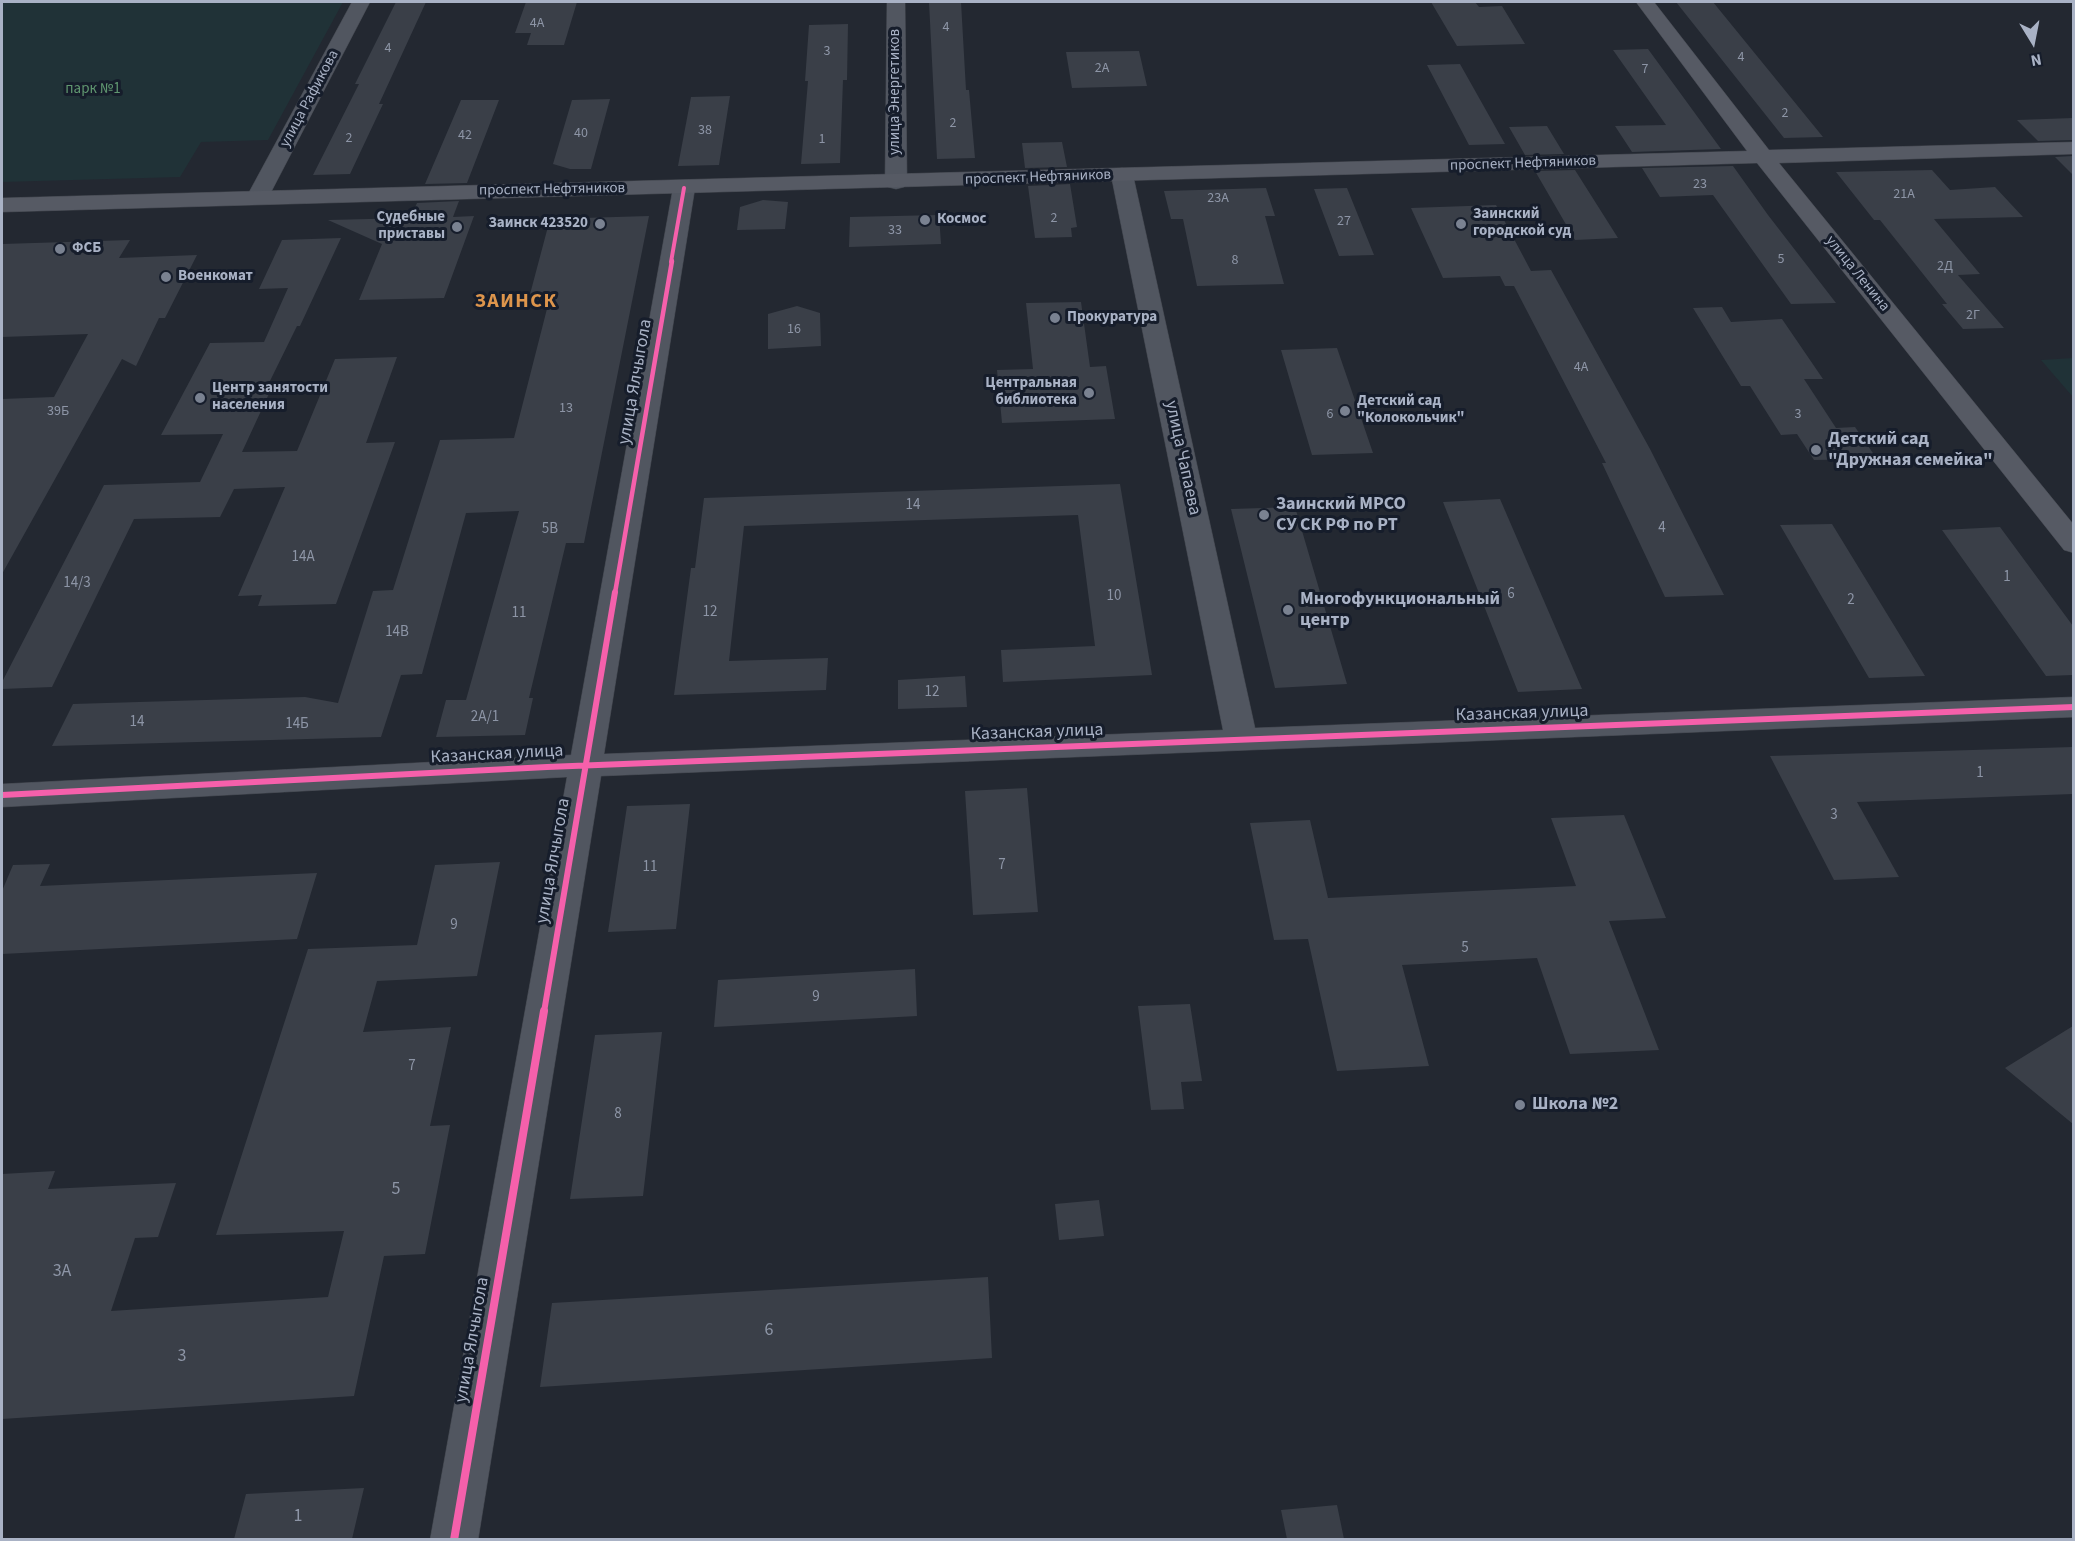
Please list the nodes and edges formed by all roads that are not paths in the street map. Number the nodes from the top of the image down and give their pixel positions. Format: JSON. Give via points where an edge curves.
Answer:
{"nodes":[{"id":1,"x":362,"y":2,"type":"edge"},
{"id":2,"x":896,"y":2,"type":"edge"},
{"id":3,"x":1645,"y":2,"type":"edge"},
{"id":4,"x":2073,"y":148,"type":"edge"},
{"id":5,"x":1763,"y":157,"type":"junction"},
{"id":6,"x":1122,"y":175,"type":"junction"},
{"id":7,"x":896,"y":182,"type":"junction"},
{"id":8,"x":684,"y":188,"type":"junction"},
{"id":9,"x":258,"y":196,"type":"junction"},
{"id":10,"x":2,"y":205,"type":"edge"},
{"id":11,"x":2073,"y":544,"type":"edge"},
{"id":12,"x":2073,"y":707,"type":"edge"},
{"id":13,"x":1241,"y":740,"type":"junction"},
{"id":14,"x":586,"y":766,"type":"junction"},
{"id":15,"x":2,"y":795,"type":"edge"},
{"id":16,"x":454,"y":1539,"type":"edge"}],
"edges":[{"from":1,"to":9,"type":"street","name":"улица Рафикова"},
{"from":2,"to":7,"type":"street","name":"улица Энергетиков"},
{"from":3,"to":5,"type":"main road","name":"улица Ленина"},
{"from":4,"to":5,"type":"main road","name":"проспект Нефтяников"},
{"from":5,"to":6,"type":"main road","name":"проспект Нефтяников"},
{"from":5,"to":11,"type":"main road","name":"улица Ленина"},
{"from":6,"to":7,"type":"main road","name":"проспект Нефтяников"},
{"from":6,"to":13,"type":"street","name":"улица Чапаева"},
{"from":7,"to":8,"type":"main road","name":"проспект Нефтяников"},
{"from":8,"to":9,"type":"main road","name":"проспект Нефтяников"},
{"from":8,"to":14,"type":"street","name":"улица Ялчыгола"},
{"from":9,"to":10,"type":"main road","name":"проспект Нефтяников"},
{"from":12,"to":13,"type":"street","name":"Казанская улица"},
{"from":13,"to":14,"type":"street","name":"Казанская улица"},
{"from":14,"to":15,"type":"street","name":"Казанская улица"},
{"from":14,"to":16,"type":"street","name":"улица Ялчыгола"}]}
